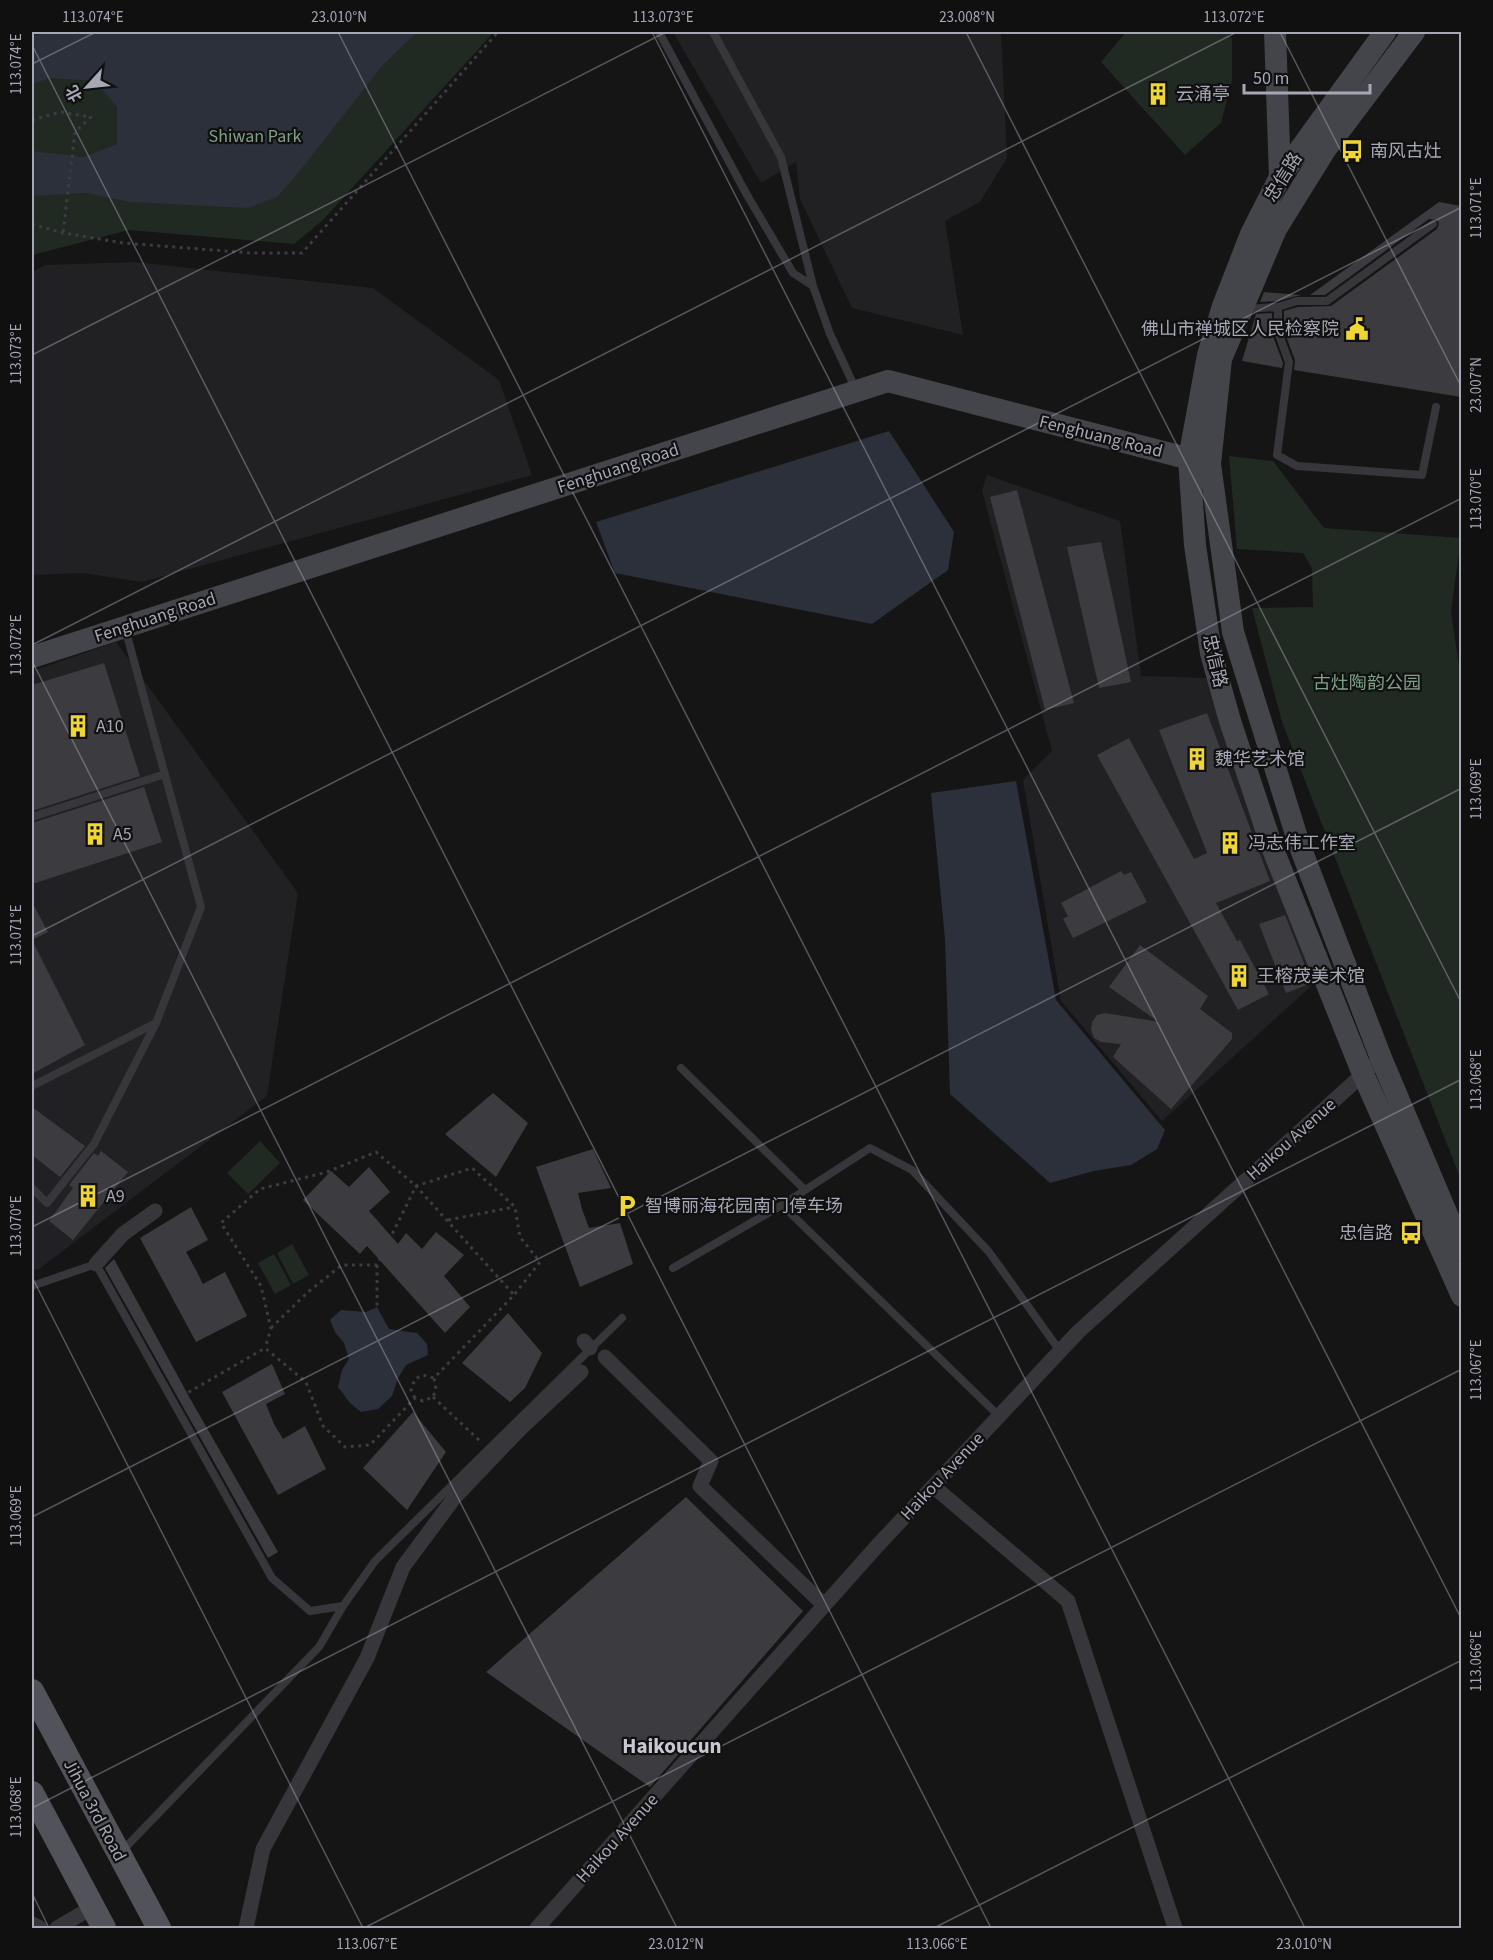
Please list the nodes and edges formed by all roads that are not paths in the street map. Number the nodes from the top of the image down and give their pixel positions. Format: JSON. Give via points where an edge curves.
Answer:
{"nodes":[{"id":1,"x":659,"y":32,"type":"edge"},
{"id":2,"x":713,"y":32,"type":"edge"},
{"id":3,"x":1275,"y":32,"type":"edge"},
{"id":4,"x":1385,"y":32,"type":"edge"},
{"id":5,"x":1414,"y":32,"type":"edge"},
{"id":6,"x":1280,"y":177,"type":"junction"},
{"id":7,"x":1433,"y":224,"type":"dead end"},
{"id":8,"x":813,"y":286,"type":"junction"},
{"id":9,"x":1232,"y":308,"type":"junction"},
{"id":10,"x":1278,"y":308,"type":"junction"},
{"id":11,"x":857,"y":391,"type":"junction"},
{"id":12,"x":1436,"y":407,"type":"dead end"},
{"id":13,"x":1199,"y":461,"type":"junction"},
{"id":14,"x":125,"y":627,"type":"junction"},
{"id":15,"x":32,"y":657,"type":"edge"},
{"id":16,"x":165,"y":774,"type":"junction"},
{"id":17,"x":32,"y":817,"type":"edge"},
{"id":18,"x":156,"y":1023,"type":"junction"},
{"id":19,"x":1381,"y":1058,"type":"junction"},
{"id":20,"x":681,"y":1068,"type":"dead end"},
{"id":21,"x":1363,"y":1074,"type":"junction"},
{"id":22,"x":32,"y":1086,"type":"edge"},
{"id":23,"x":32,"y":1188,"type":"edge"},
{"id":24,"x":805,"y":1190,"type":"junction"},
{"id":25,"x":782,"y":1205,"type":"junction"},
{"id":26,"x":155,"y":1211,"type":"dead end"},
{"id":27,"x":1461,"y":1250,"type":"edge"},
{"id":28,"x":96,"y":1264,"type":"junction"},
{"id":29,"x":673,"y":1268,"type":"dead end"},
{"id":30,"x":32,"y":1286,"type":"edge"},
{"id":31,"x":1461,"y":1296,"type":"edge"},
{"id":32,"x":622,"y":1318,"type":"dead end"},
{"id":33,"x":1060,"y":1351,"type":"junction"},
{"id":34,"x":605,"y":1357,"type":"dead end"},
{"id":35,"x":581,"y":1372,"type":"dead end"},
{"id":36,"x":999,"y":1416,"type":"junction"},
{"id":37,"x":933,"y":1486,"type":"junction"},
{"id":38,"x":824,"y":1605,"type":"junction"},
{"id":39,"x":343,"y":1606,"type":"junction"},
{"id":40,"x":32,"y":1691,"type":"edge"},
{"id":41,"x":32,"y":1794,"type":"edge"},
{"id":42,"x":119,"y":1854,"type":"junction"},
{"id":43,"x":99,"y":1918,"type":"edge"},
{"id":44,"x":32,"y":1924,"type":"edge"},
{"id":45,"x":40,"y":1929,"type":"edge"},
{"id":46,"x":57,"y":1929,"type":"edge"},
{"id":47,"x":159,"y":1929,"type":"edge"},
{"id":48,"x":246,"y":1929,"type":"edge"},
{"id":49,"x":537,"y":1929,"type":"edge"},
{"id":50,"x":1175,"y":1929,"type":"edge"}],
"edges":[{"from":1,"to":8,"type":"lane","via":[[793,273]]},
{"from":2,"to":8,"type":"lane","via":[[781,157]]},
{"from":3,"to":6,"type":"main road"},
{"from":4,"to":6,"type":"main road","name":"忠信路"},
{"from":5,"to":9,"type":"main road","name":"忠信路","via":[[1325,150]]},
{"from":6,"to":9,"type":"main road","name":"忠信路","via":[[1251,234]]},
{"from":7,"to":10,"type":"lane","via":[[1327,301],[1297,301]]},
{"from":8,"to":11,"type":"lane"},
{"from":9,"to":10,"type":"lane"},
{"from":9,"to":13,"type":"main road","name":"忠信路"},
{"from":10,"to":12,"type":"lane","via":[[1278,332],[1289,362],[1277,455],[1297,466],[1422,475]]},
{"from":11,"to":13,"type":"main road","name":"Fenghuang Road","via":[[888,381]]},
{"from":11,"to":14,"type":"main road","name":"Fenghuang Road"},
{"from":13,"to":19,"type":"main road","name":"忠信路","via":[[1233,632],[1299,844]]},
{"from":13,"to":21,"type":"main road","name":"忠信路","via":[[1195,545],[1211,653],[1272,847]]},
{"from":14,"to":15,"type":"main road","name":"Fenghuang Road"},
{"from":14,"to":16,"type":"lane"},
{"from":16,"to":17,"type":"lane"},
{"from":16,"to":18,"type":"lane","via":[[201,907]]},
{"from":18,"to":22,"type":"lane"},
{"from":18,"to":23,"type":"lane","via":[[94,1144],[47,1203]]},
{"from":19,"to":21,"type":"street","name":"Haikou Avenue"},
{"from":19,"to":27,"type":"main road","name":"忠信路"},
{"from":20,"to":24,"type":"lane"},
{"from":21,"to":31,"type":"main road","name":"忠信路"},
{"from":21,"to":33,"type":"street","name":"Haikou Avenue"},
{"from":24,"to":25,"type":"lane"},
{"from":24,"to":33,"type":"lane","via":[[870,1148],[912,1170],[989,1252]]},
{"from":25,"to":29,"type":"lane"},
{"from":25,"to":36,"type":"lane"},
{"from":26,"to":28,"type":"street","via":[[123,1234]]},
{"from":28,"to":30,"type":"lane"},
{"from":28,"to":39,"type":"lane","via":[[272,1578],[310,1611]]},
{"from":32,"to":39,"type":"lane","via":[[587,1345],[375,1561]]},
{"from":33,"to":36,"type":"street","name":"Haikou Avenue"},
{"from":34,"to":38,"type":"street","via":[[711,1461],[700,1486]]},
{"from":35,"to":48,"type":"street","via":[[455,1497],[404,1567],[367,1658],[263,1849]]},
{"from":36,"to":37,"type":"street","name":"Haikou Avenue"},
{"from":37,"to":38,"type":"street","name":"Haikou Avenue"},
{"from":37,"to":50,"type":"street","via":[[1068,1601]]},
{"from":38,"to":49,"type":"street","name":"Haikou Avenue"},
{"from":39,"to":42,"type":"lane","via":[[319,1647]]},
{"from":40,"to":42,"type":"main road","name":"Jihua 3rd Road"},
{"from":41,"to":43,"type":"main road"},
{"from":42,"to":47,"type":"main road","name":"Jihua 3rd Road"},
{"from":43,"to":46,"type":"street"},
{"from":44,"to":45,"type":"street"}]}
